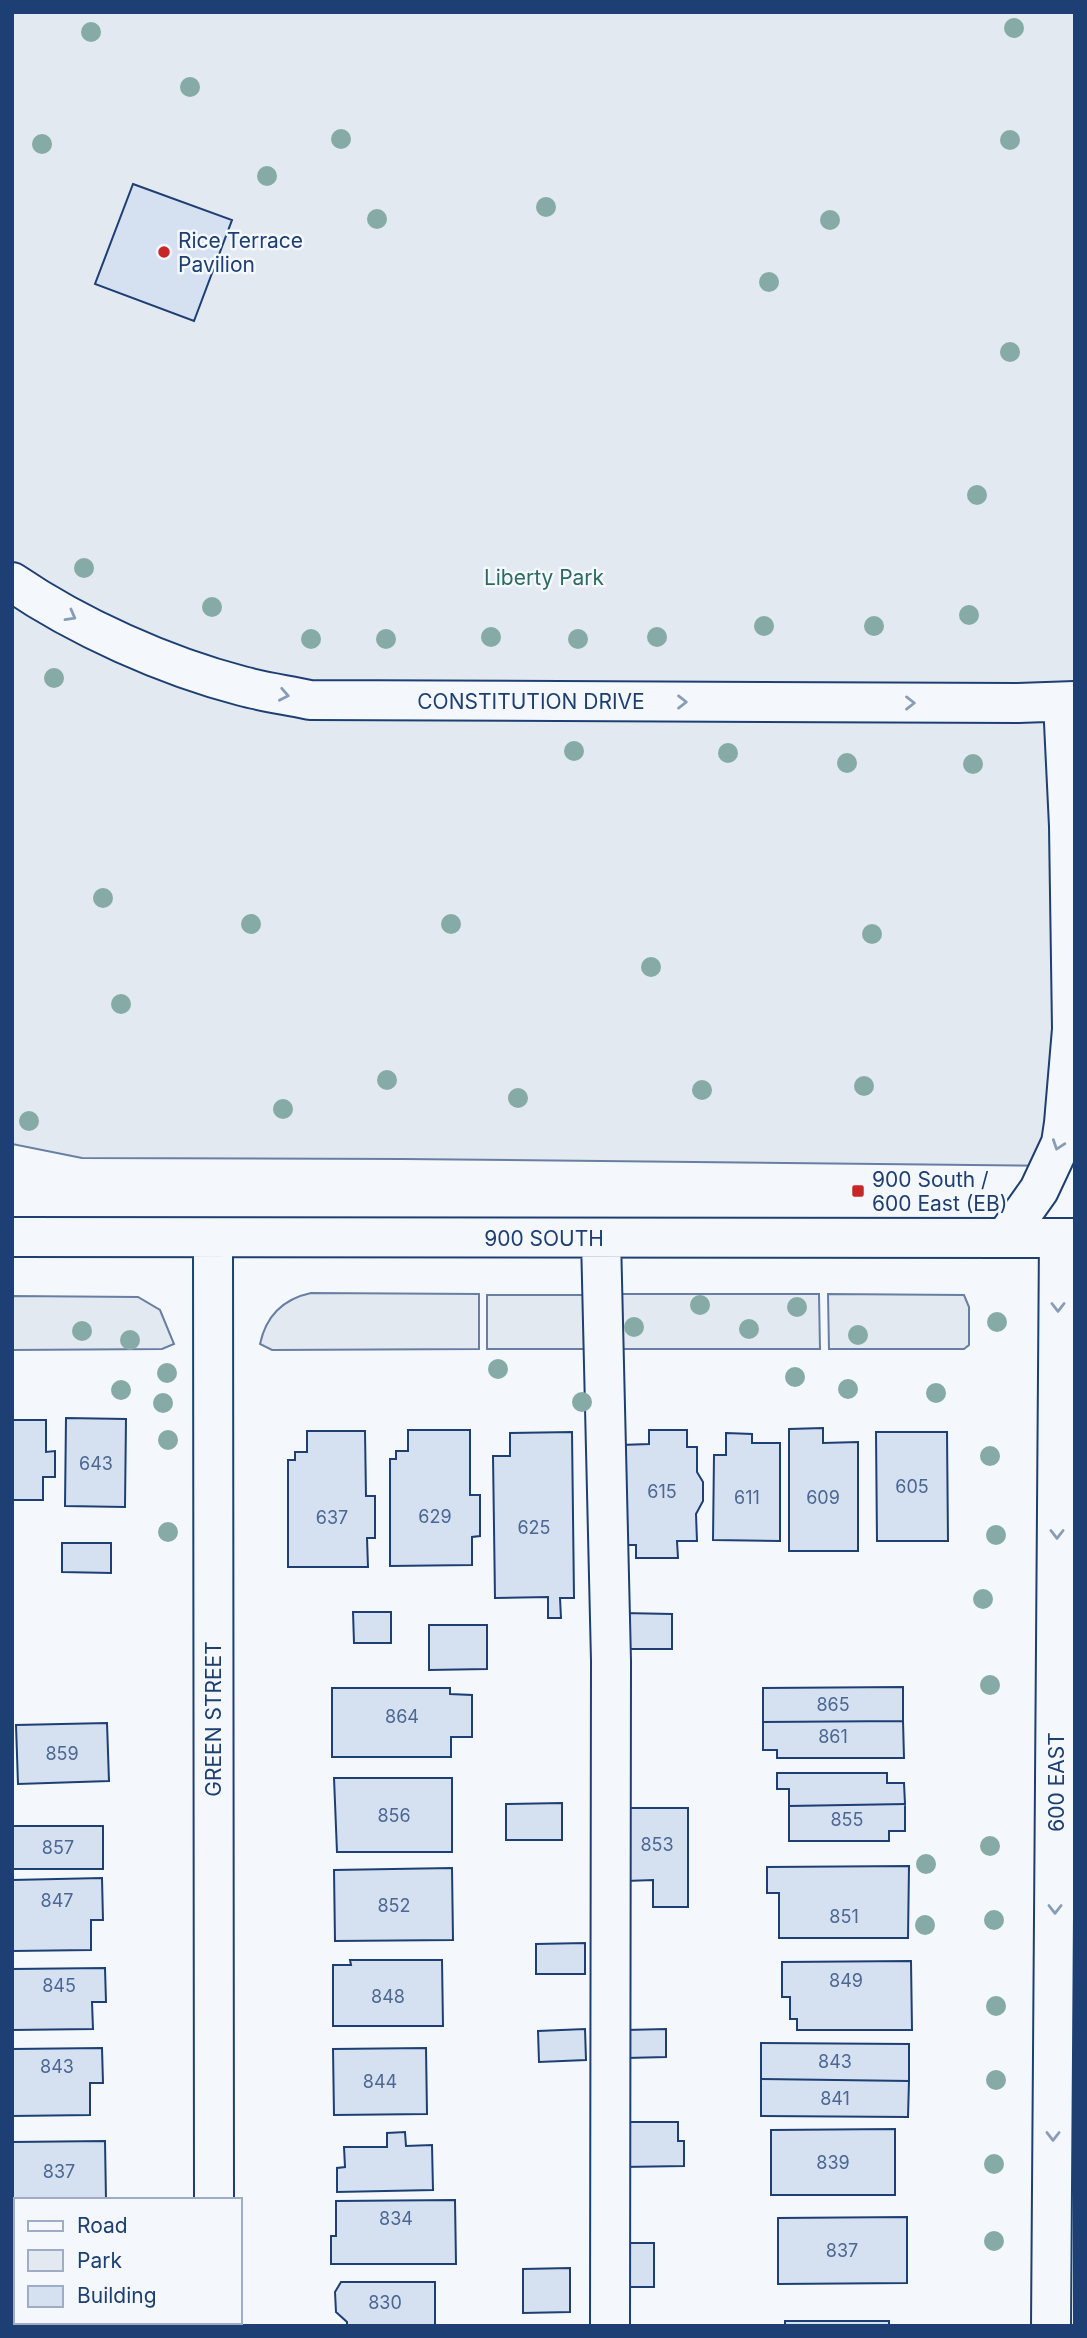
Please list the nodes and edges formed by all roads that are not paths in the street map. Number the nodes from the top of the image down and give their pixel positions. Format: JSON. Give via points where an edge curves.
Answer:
{"nodes":[{"id":1,"x":12,"y":582,"type":"edge"},
{"id":2,"x":1069,"y":702,"type":"edge"},
{"id":3,"x":12,"y":1237,"type":"edge"},
{"id":4,"x":213,"y":1238,"type":"junction"},
{"id":5,"x":601,"y":1238,"type":"junction"},
{"id":6,"x":1005,"y":1238,"type":"junction"},
{"id":7,"x":1067,"y":1238,"type":"edge"},
{"id":8,"x":1065,"y":1862,"type":"edge"},
{"id":9,"x":214,"y":2198,"type":"edge"},
{"id":10,"x":610,"y":2326,"type":"edge"},
{"id":11,"x":1051,"y":2326,"type":"edge"}],
"edges":[{"from":1,"to":2,"type":"street","name":"CONSTITUTION DRIVE","one_way":true,"via":[[90,626],[176,666],[243,687],[310,700]]},
{"from":2,"to":6,"type":"street","one_way":true,"via":[[1072,1029],[1064,1123],[1061,1143],[1039,1190]]},
{"from":3,"to":4,"type":"street","name":"900 SOUTH"},
{"from":4,"to":5,"type":"street","name":"900 SOUTH"},
{"from":4,"to":9,"type":"street","name":"GREEN STREET"},
{"from":5,"to":6,"type":"street","name":"900 SOUTH"},
{"from":5,"to":10,"type":"street","via":[[611,1661]]},
{"from":6,"to":7,"type":"street","name":"900 SOUTH"},
{"from":7,"to":8,"type":"street","name":"600 EAST","one_way":true},
{"from":8,"to":11,"type":"street","name":"600 EAST","one_way":true}]}
